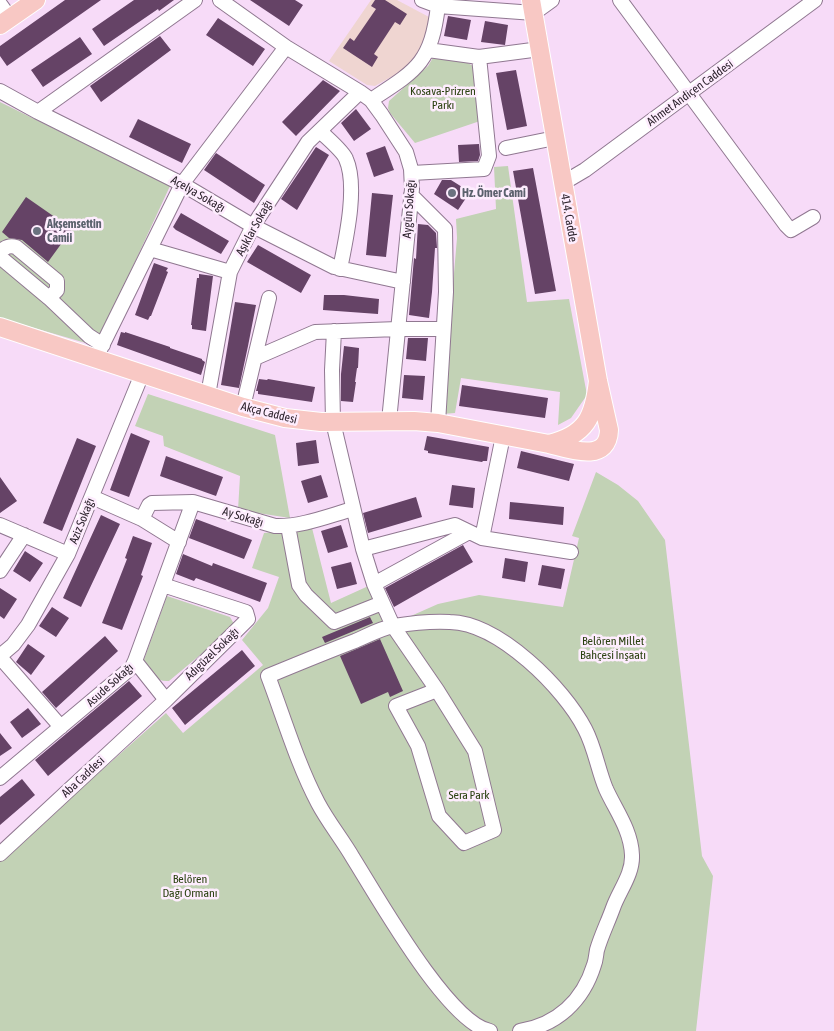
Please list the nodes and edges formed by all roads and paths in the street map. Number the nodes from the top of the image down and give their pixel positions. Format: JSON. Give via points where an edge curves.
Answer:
{"nodes":[{"id":1,"x":36,"y":0,"type":"edge"},
{"id":2,"x":195,"y":0,"type":"edge"},
{"id":3,"x":220,"y":0,"type":"edge"},
{"id":4,"x":422,"y":0,"type":"edge"},
{"id":5,"x":552,"y":0,"type":"edge"},
{"id":6,"x":620,"y":0,"type":"edge"},
{"id":7,"x":816,"y":0,"type":"edge"},
{"id":8,"x":438,"y":6,"type":"junction"},
{"id":9,"x":532,"y":6,"type":"edge"},
{"id":10,"x":3,"y":16,"type":"edge"},
{"id":11,"x":286,"y":47,"type":"junction"},
{"id":12,"x":540,"y":49,"type":"junction"},
{"id":13,"x":428,"y":50,"type":"junction"},
{"id":14,"x":479,"y":57,"type":"junction"},
{"id":15,"x":0,"y":91,"type":"edge"},
{"id":16,"x":688,"y":94,"type":"junction"},
{"id":17,"x":366,"y":96,"type":"junction"},
{"id":18,"x":38,"y":112,"type":"junction"},
{"id":19,"x":320,"y":131,"type":"junction"},
{"id":20,"x":555,"y":138,"type":"junction"},
{"id":21,"x":506,"y":148,"type":"dead end"},
{"id":22,"x":412,"y":174,"type":"junction"},
{"id":23,"x":563,"y":183,"type":"junction"},
{"id":24,"x":182,"y":184,"type":"junction"},
{"id":25,"x":411,"y":195,"type":"junction"},
{"id":26,"x":813,"y":218,"type":"dead end"},
{"id":27,"x":253,"y":226,"type":"junction"},
{"id":28,"x":150,"y":249,"type":"junction"},
{"id":29,"x":0,"y":253,"type":"edge"},
{"id":30,"x":340,"y":269,"type":"junction"},
{"id":31,"x":230,"y":272,"type":"junction"},
{"id":32,"x":403,"y":282,"type":"junction"},
{"id":33,"x":269,"y":298,"type":"dead end"},
{"id":34,"x":0,"y":327,"type":"edge"},
{"id":35,"x":398,"y":329,"type":"junction"},
{"id":36,"x":443,"y":330,"type":"junction"},
{"id":37,"x":334,"y":331,"type":"junction"},
{"id":38,"x":99,"y":352,"type":"junction"},
{"id":39,"x":255,"y":358,"type":"junction"},
{"id":40,"x":142,"y":374,"type":"junction"},
{"id":41,"x":598,"y":381,"type":"junction"},
{"id":42,"x":208,"y":395,"type":"junction"},
{"id":43,"x":243,"y":407,"type":"junction"},
{"id":44,"x":389,"y":421,"type":"junction"},
{"id":45,"x":333,"y":422,"type":"junction"},
{"id":46,"x":438,"y":423,"type":"junction"},
{"id":47,"x":609,"y":435,"type":"joint"},
{"id":48,"x":503,"y":436,"type":"junction"},
{"id":49,"x":549,"y":444,"type":"junction"},
{"id":50,"x":92,"y":496,"type":"junction"},
{"id":51,"x":193,"y":502,"type":"junction"},
{"id":52,"x":353,"y":509,"type":"junction"},
{"id":53,"x":142,"y":519,"type":"junction"},
{"id":54,"x":0,"y":525,"type":"edge"},
{"id":55,"x":288,"y":526,"type":"junction"},
{"id":56,"x":469,"y":532,"type":"junction"},
{"id":57,"x":24,"y":536,"type":"junction"},
{"id":58,"x":482,"y":538,"type":"junction"},
{"id":59,"x":179,"y":542,"type":"junction"},
{"id":60,"x":363,"y":549,"type":"junction"},
{"id":61,"x":571,"y":552,"type":"dead end"},
{"id":62,"x":68,"y":554,"type":"junction"},
{"id":63,"x":0,"y":571,"type":"edge"},
{"id":64,"x":374,"y":584,"type":"junction"},
{"id":65,"x":163,"y":585,"type":"junction"},
{"id":66,"x":382,"y":603,"type":"junction"},
{"id":67,"x":393,"y":626,"type":"junction"},
{"id":68,"x":0,"y":656,"type":"edge"},
{"id":69,"x":135,"y":661,"type":"junction"},
{"id":70,"x":437,"y":690,"type":"junction"},
{"id":71,"x":166,"y":700,"type":"junction"},
{"id":72,"x":61,"y":727,"type":"junction"},
{"id":73,"x":0,"y":778,"type":"edge"},
{"id":74,"x":0,"y":854,"type":"edge"},
{"id":75,"x":490,"y":1031,"type":"edge"},
{"id":76,"x":520,"y":1031,"type":"edge"}],
"edges":[{"from":1,"to":10,"type":"main road"},
{"from":2,"to":18,"type":"street"},
{"from":3,"to":11,"type":"street","name":"Aygün Sokağı"},
{"from":4,"to":8,"type":"street"},
{"from":5,"to":9,"type":"street"},
{"from":6,"to":16,"type":"street"},
{"from":7,"to":16,"type":"street","name":"Ahmet Andiçen Caddesi"},
{"from":8,"to":9,"type":"street"},
{"from":8,"to":13,"type":"street","name":"Aşıklar Sokağı"},
{"from":9,"to":12,"type":"main road","name":"414. Cadde"},
{"from":11,"to":17,"type":"street","name":"Aygün Sokağı"},
{"from":11,"to":24,"type":"street"},
{"from":12,"to":14,"type":"street"},
{"from":12,"to":20,"type":"main road","name":"414. Cadde"},
{"from":13,"to":14,"type":"street"},
{"from":13,"to":17,"type":"street","name":"Aşıklar Sokağı","via":[[406,76]]},
{"from":14,"to":22,"type":"street","via":[[489,156],[484,169]]},
{"from":15,"to":18,"type":"street","name":"Açelya Sokağı"},
{"from":16,"to":23,"type":"street","name":"Ahmet Andiçen Caddesi"},
{"from":16,"to":26,"type":"street","via":[[786,226],[791,230]]},
{"from":17,"to":19,"type":"street","name":"Aşıklar Sokağı"},
{"from":17,"to":22,"type":"street","name":"Aygün Sokağı","via":[[382,114],[406,152]]},
{"from":18,"to":24,"type":"street","name":"Açelya Sokağı"},
{"from":19,"to":27,"type":"street","name":"Aşıklar Sokağı","via":[[308,142]]},
{"from":19,"to":30,"type":"street","via":[[346,157],[352,183]]},
{"from":20,"to":21,"type":"street"},
{"from":20,"to":23,"type":"main road","name":"414. Cadde"},
{"from":22,"to":25,"type":"street","name":"Aygün Sokağı"},
{"from":23,"to":41,"type":"main road","name":"414. Cadde"},
{"from":24,"to":27,"type":"street","name":"Açelya Sokağı"},
{"from":24,"to":28,"type":"street"},
{"from":25,"to":32,"type":"street","name":"Aygün Sokağı"},
{"from":25,"to":36,"type":"street","via":[[445,228]]},
{"from":27,"to":30,"type":"street","name":"Açelya Sokağı"},
{"from":27,"to":31,"type":"street","name":"Aşıklar Sokağı"},
{"from":28,"to":31,"type":"street"},
{"from":28,"to":38,"type":"street"},
{"from":29,"to":38,"type":"street","via":[[1,258],[88,336]]},
{"from":30,"to":32,"type":"street","name":"Açelya Sokağı"},
{"from":31,"to":42,"type":"street","name":"Aşıklar Sokağı"},
{"from":32,"to":35,"type":"street","name":"Aygün Sokağı"},
{"from":33,"to":39,"type":"street"},
{"from":34,"to":38,"type":"main road","name":"Akça Caddesi"},
{"from":35,"to":36,"type":"street"},
{"from":35,"to":37,"type":"street"},
{"from":35,"to":44,"type":"street","name":"Aygün Sokağı"},
{"from":36,"to":46,"type":"street"},
{"from":37,"to":39,"type":"street","via":[[315,332]]},
{"from":37,"to":45,"type":"street"},
{"from":38,"to":40,"type":"main road","name":"Akça Caddesi"},
{"from":39,"to":43,"type":"street"},
{"from":40,"to":42,"type":"main road","name":"Akça Caddesi"},
{"from":40,"to":50,"type":"street","name":"Aziz Sokağı"},
{"from":41,"to":47,"type":"main road","name":"414. Cadde"},
{"from":41,"to":49,"type":"main road","via":[[593,410],[584,426],[568,438]]},
{"from":42,"to":43,"type":"main road","name":"Akça Caddesi"},
{"from":43,"to":45,"type":"main road","name":"Akça Caddesi","via":[[285,418]]},
{"from":44,"to":45,"type":"main road","name":"Akça Caddesi"},
{"from":44,"to":46,"type":"main road","name":"Akça Caddesi"},
{"from":45,"to":52,"type":"street"},
{"from":46,"to":48,"type":"main road","name":"Akça Caddesi"},
{"from":47,"to":49,"type":"main road","name":"Akça Caddesi","via":[[602,447],[590,452]]},
{"from":48,"to":49,"type":"main road","name":"Akça Caddesi"},
{"from":48,"to":58,"type":"street"},
{"from":50,"to":53,"type":"street"},
{"from":50,"to":62,"type":"street","name":"Aziz Sokağı"},
{"from":51,"to":53,"type":"street","name":"Ay Sokağı","via":[[150,503]]},
{"from":51,"to":55,"type":"street","name":"Ay Sokağı","via":[[267,525]]},
{"from":51,"to":59,"type":"street","name":"Asude Sokağı"},
{"from":52,"to":55,"type":"street","name":"Ay Sokağı"},
{"from":52,"to":60,"type":"street"},
{"from":53,"to":59,"type":"street"},
{"from":54,"to":57,"type":"street"},
{"from":55,"to":66,"type":"street","via":[[299,585],[334,622]]},
{"from":56,"to":58,"type":"street"},
{"from":56,"to":60,"type":"street","via":[[455,525]]},
{"from":56,"to":64,"type":"street"},
{"from":57,"to":62,"type":"street"},
{"from":57,"to":63,"type":"street"},
{"from":58,"to":61,"type":"street"},
{"from":59,"to":65,"type":"street","name":"Asude Sokağı"},
{"from":60,"to":64,"type":"street"},
{"from":62,"to":68,"type":"street","name":"Aziz Sokağı","via":[[28,626]]},
{"from":64,"to":66,"type":"street"},
{"from":65,"to":69,"type":"street","name":"Asude Sokağı"},
{"from":65,"to":71,"type":"street","name":"Adıgüzel Sokağı","via":[[246,612],[248,617]]},
{"from":66,"to":67,"type":"street"},
{"from":67,"to":70,"type":"street"},
{"from":67,"to":75,"type":"street","via":[[268,676],[319,804],[364,879],[432,979],[471,1022]]},
{"from":67,"to":76,"type":"street","via":[[452,622],[480,629],[522,655],[550,680],[572,707],[585,729],[603,782],[627,828],[632,856],[628,876],[617,898],[586,987],[574,1004],[558,1017],[542,1026]]},
{"from":68,"to":72,"type":"street"},
{"from":69,"to":71,"type":"street"},
{"from":69,"to":72,"type":"street","name":"Asude Sokağı","via":[[127,672]]},
{"from":70,"to":70,"type":"street","via":[[475,751],[494,830],[464,843],[440,816],[418,746],[396,706]]},
{"from":71,"to":74,"type":"street","name":"Aba Caddesi"},
{"from":72,"to":73,"type":"street","name":"Asude Sokağı"}]}
